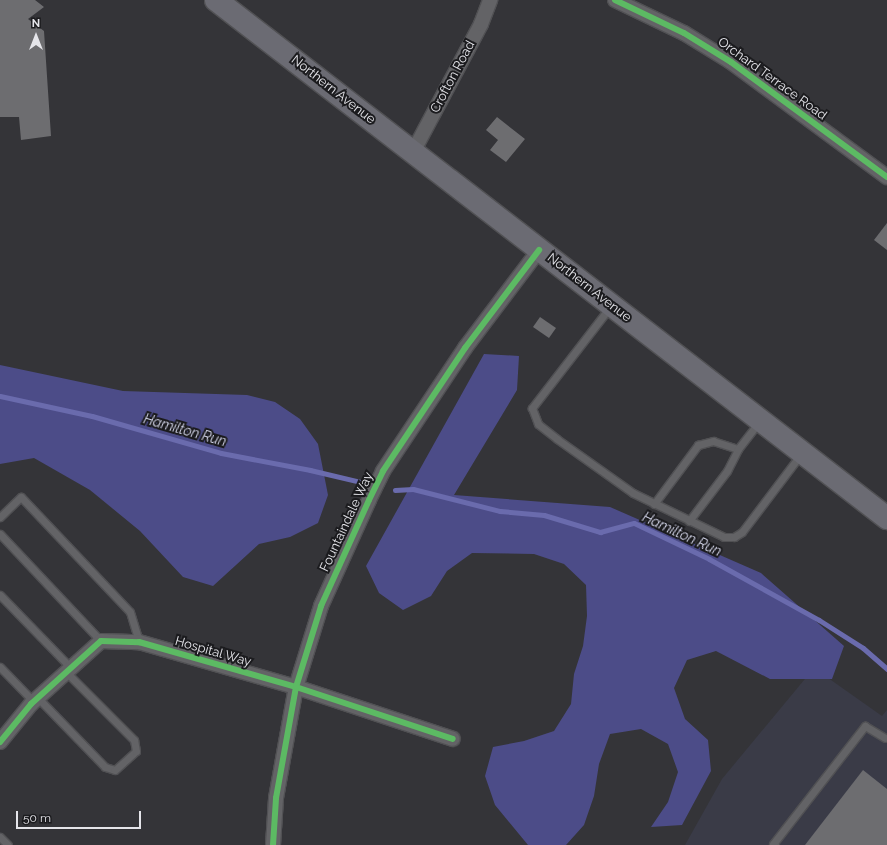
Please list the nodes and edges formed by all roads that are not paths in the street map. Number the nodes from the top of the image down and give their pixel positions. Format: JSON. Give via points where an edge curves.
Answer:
{"nodes":[{"id":1,"x":216,"y":0,"type":"edge"},
{"id":2,"x":490,"y":0,"type":"edge"},
{"id":3,"x":615,"y":0,"type":"edge"},
{"id":4,"x":413,"y":152,"type":"junction"},
{"id":5,"x":885,"y":171,"type":"edge"},
{"id":6,"x":539,"y":250,"type":"junction"},
{"id":7,"x":612,"y":305,"type":"junction"},
{"id":8,"x":761,"y":420,"type":"junction"},
{"id":9,"x":738,"y":448,"type":"junction"},
{"id":10,"x":802,"y":452,"type":"junction"},
{"id":11,"x":654,"y":504,"type":"junction"},
{"id":12,"x":0,"y":517,"type":"edge"},
{"id":13,"x":887,"y":518,"type":"edge"},
{"id":14,"x":688,"y":521,"type":"junction"},
{"id":15,"x":0,"y":534,"type":"edge"},
{"id":16,"x":0,"y":595,"type":"edge"},
{"id":17,"x":101,"y":641,"type":"junction"},
{"id":18,"x":139,"y":642,"type":"junction"},
{"id":19,"x":0,"y":667,"type":"edge"},
{"id":20,"x":69,"y":670,"type":"junction"},
{"id":21,"x":296,"y":687,"type":"junction"},
{"id":22,"x":36,"y":700,"type":"junction"},
{"id":23,"x":886,"y":737,"type":"edge"},
{"id":24,"x":1,"y":739,"type":"edge"},
{"id":25,"x":453,"y":739,"type":"dead end"},
{"id":26,"x":0,"y":837,"type":"edge"},
{"id":27,"x":8,"y":845,"type":"edge"},
{"id":28,"x":273,"y":845,"type":"edge"},
{"id":29,"x":775,"y":845,"type":"edge"}],
"edges":[{"from":1,"to":4,"type":"main road","name":"Northern Avenue"},
{"from":2,"to":4,"type":"street","name":"Crofton Road","via":[[481,24]]},
{"from":3,"to":5,"type":"street","name":"Orchard Terrace Road","via":[[684,33],[732,62]]},
{"from":4,"to":6,"type":"main road","name":"Northern Avenue"},
{"from":6,"to":7,"type":"main road","name":"Northern Avenue"},
{"from":6,"to":21,"type":"street","name":"Fountaindale Way","via":[[465,348],[383,471],[321,606]]},
{"from":7,"to":8,"type":"main road","name":"Northern Avenue"},
{"from":7,"to":11,"type":"lane","via":[[536,402],[532,413],[538,424]]},
{"from":8,"to":9,"type":"lane"},
{"from":8,"to":10,"type":"main road","name":"Northern Avenue"},
{"from":9,"to":11,"type":"lane","via":[[713,441],[698,445]]},
{"from":9,"to":14,"type":"lane","via":[[726,471]]},
{"from":10,"to":13,"type":"main road","name":"Northern Avenue"},
{"from":10,"to":14,"type":"lane","via":[[742,532],[734,537],[724,537]]},
{"from":11,"to":14,"type":"lane"},
{"from":12,"to":18,"type":"lane","via":[[21,497],[130,612]]},
{"from":15,"to":17,"type":"lane"},
{"from":16,"to":20,"type":"lane"},
{"from":17,"to":18,"type":"street","name":"Hospital Way"},
{"from":17,"to":20,"type":"street"},
{"from":18,"to":21,"type":"street","name":"Hospital Way"},
{"from":19,"to":22,"type":"lane"},
{"from":20,"to":22,"type":"street"},
{"from":20,"to":22,"type":"lane","via":[[134,740],[136,751],[115,770],[105,768]]},
{"from":21,"to":25,"type":"street","name":"Hospital Way"},
{"from":21,"to":28,"type":"street","name":"Fountaindale Way","via":[[276,798]]},
{"from":22,"to":24,"type":"street"},
{"from":23,"to":29,"type":"lane","via":[[865,726],[773,844]]},
{"from":26,"to":27,"type":"lane"}]}
